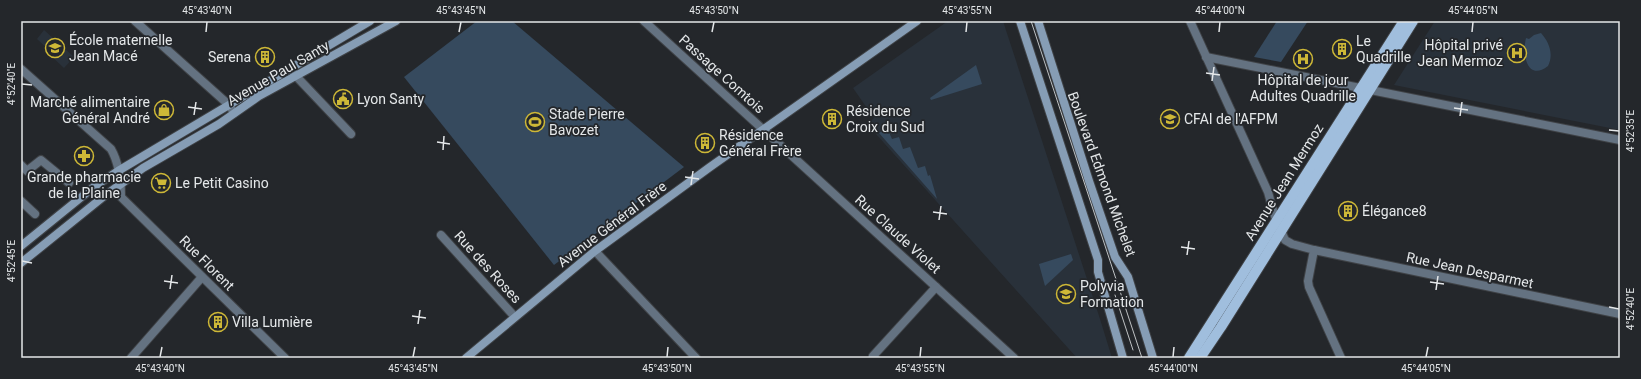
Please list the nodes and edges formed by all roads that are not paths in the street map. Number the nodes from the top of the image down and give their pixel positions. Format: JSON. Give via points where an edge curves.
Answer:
{"nodes":[{"id":1,"x":135,"y":21,"type":"edge"},
{"id":2,"x":371,"y":21,"type":"edge"},
{"id":3,"x":396,"y":21,"type":"edge"},
{"id":4,"x":644,"y":21,"type":"edge"},
{"id":5,"x":917,"y":21,"type":"edge"},
{"id":6,"x":1020,"y":21,"type":"edge"},
{"id":7,"x":1038,"y":21,"type":"edge"},
{"id":8,"x":1190,"y":21,"type":"edge"},
{"id":9,"x":1404,"y":21,"type":"edge"},
{"id":10,"x":1413,"y":21,"type":"edge"},
{"id":11,"x":378,"y":31,"type":"junction"},
{"id":12,"x":1206,"y":57,"type":"junction"},
{"id":13,"x":291,"y":67,"type":"junction"},
{"id":14,"x":21,"y":69,"type":"edge"},
{"id":15,"x":295,"y":75,"type":"junction"},
{"id":16,"x":1365,"y":89,"type":"junction"},
{"id":17,"x":229,"y":105,"type":"junction"},
{"id":18,"x":234,"y":113,"type":"junction"},
{"id":19,"x":765,"y":130,"type":"junction"},
{"id":20,"x":351,"y":134,"type":"dead end"},
{"id":21,"x":1620,"y":140,"type":"edge"},
{"id":22,"x":21,"y":165,"type":"edge"},
{"id":23,"x":118,"y":170,"type":"junction"},
{"id":24,"x":69,"y":183,"type":"dead end"},
{"id":25,"x":121,"y":183,"type":"junction"},
{"id":26,"x":21,"y":201,"type":"edge"},
{"id":27,"x":35,"y":214,"type":"dead end"},
{"id":28,"x":1277,"y":220,"type":"junction"},
{"id":29,"x":1281,"y":231,"type":"junction"},
{"id":30,"x":441,"y":235,"type":"dead end"},
{"id":31,"x":21,"y":246,"type":"edge"},
{"id":32,"x":596,"y":250,"type":"junction"},
{"id":33,"x":1314,"y":250,"type":"junction"},
{"id":34,"x":21,"y":263,"type":"edge"},
{"id":35,"x":202,"y":276,"type":"junction"},
{"id":36,"x":936,"y":287,"type":"junction"},
{"id":37,"x":1620,"y":314,"type":"edge"},
{"id":38,"x":514,"y":316,"type":"junction"},
{"id":39,"x":874,"y":357,"type":"edge"},
{"id":40,"x":131,"y":358,"type":"edge"},
{"id":41,"x":284,"y":358,"type":"edge"},
{"id":42,"x":466,"y":358,"type":"edge"},
{"id":43,"x":696,"y":358,"type":"edge"},
{"id":44,"x":1014,"y":358,"type":"edge"},
{"id":45,"x":1123,"y":358,"type":"edge"},
{"id":46,"x":1153,"y":358,"type":"edge"},
{"id":47,"x":1189,"y":358,"type":"edge"},
{"id":48,"x":1200,"y":358,"type":"edge"},
{"id":49,"x":1341,"y":358,"type":"edge"}],
"edges":[{"from":1,"to":17,"type":"street"},
{"from":2,"to":11,"type":"street"},
{"from":2,"to":13,"type":"street","name":"Avenue Paul Santy"},
{"from":3,"to":11,"type":"street","name":"Avenue Paul Santy"},
{"from":4,"to":19,"type":"street","name":"Passage Comtois"},
{"from":5,"to":19,"type":"street","name":"Avenue Général Frère"},
{"from":6,"to":45,"type":"street","name":"Boulevard Edmond Michelet","via":[[1098,260],[1098,272]]},
{"from":7,"to":46,"type":"street","name":"Boulevard Edmond Michelet","via":[[1089,181],[1115,257],[1128,277]]},
{"from":8,"to":12,"type":"street"},
{"from":9,"to":16,"type":"main road","name":"Avenue Jean Mermoz"},
{"from":10,"to":16,"type":"main road","name":"Avenue Jean Mermoz"},
{"from":11,"to":15,"type":"street","name":"Avenue Paul Santy"},
{"from":12,"to":16,"type":"street"},
{"from":12,"to":28,"type":"street","via":[[1268,192]]},
{"from":13,"to":15,"type":"street"},
{"from":13,"to":17,"type":"street","name":"Avenue Paul Santy"},
{"from":14,"to":23,"type":"street","name":"Rue Florent","via":[[111,149]]},
{"from":15,"to":18,"type":"street","name":"Avenue Paul Santy"},
{"from":15,"to":20,"type":"street"},
{"from":16,"to":21,"type":"street"},
{"from":16,"to":28,"type":"main road","name":"Avenue Jean Mermoz"},
{"from":16,"to":29,"type":"main road","name":"Avenue Jean Mermoz"},
{"from":17,"to":18,"type":"street"},
{"from":17,"to":23,"type":"street","name":"Avenue Paul Santy"},
{"from":18,"to":25,"type":"street","name":"Avenue Paul Santy"},
{"from":19,"to":32,"type":"street","name":"Avenue Général Frère"},
{"from":19,"to":36,"type":"street","name":"Rue Claude Violet"},
{"from":22,"to":24,"type":"street","via":[[27,171],[41,160]]},
{"from":23,"to":25,"type":"street","name":"Rue Florent"},
{"from":23,"to":31,"type":"street","name":"Avenue Paul Santy"},
{"from":25,"to":34,"type":"street","name":"Avenue Paul Santy"},
{"from":25,"to":35,"type":"street","name":"Rue Florent","via":[[121,197]]},
{"from":26,"to":27,"type":"street"},
{"from":28,"to":29,"type":"street"},
{"from":28,"to":47,"type":"main road","name":"Avenue Jean Mermoz"},
{"from":29,"to":33,"type":"street","name":"Rue Jean Desparmet","via":[[1284,240]]},
{"from":29,"to":48,"type":"main road","name":"Avenue Jean Mermoz"},
{"from":30,"to":38,"type":"street","name":"Rue des Roses"},
{"from":32,"to":38,"type":"street","name":"Avenue Général Frère"},
{"from":32,"to":43,"type":"street"},
{"from":33,"to":37,"type":"street","name":"Rue Jean Desparmet"},
{"from":33,"to":49,"type":"street","via":[[1309,287]]},
{"from":35,"to":40,"type":"street"},
{"from":35,"to":41,"type":"street","name":"Rue Florent"},
{"from":36,"to":39,"type":"street"},
{"from":36,"to":44,"type":"street","name":"Rue Claude Violet"},
{"from":38,"to":42,"type":"street","name":"Avenue Général Frère"}]}
